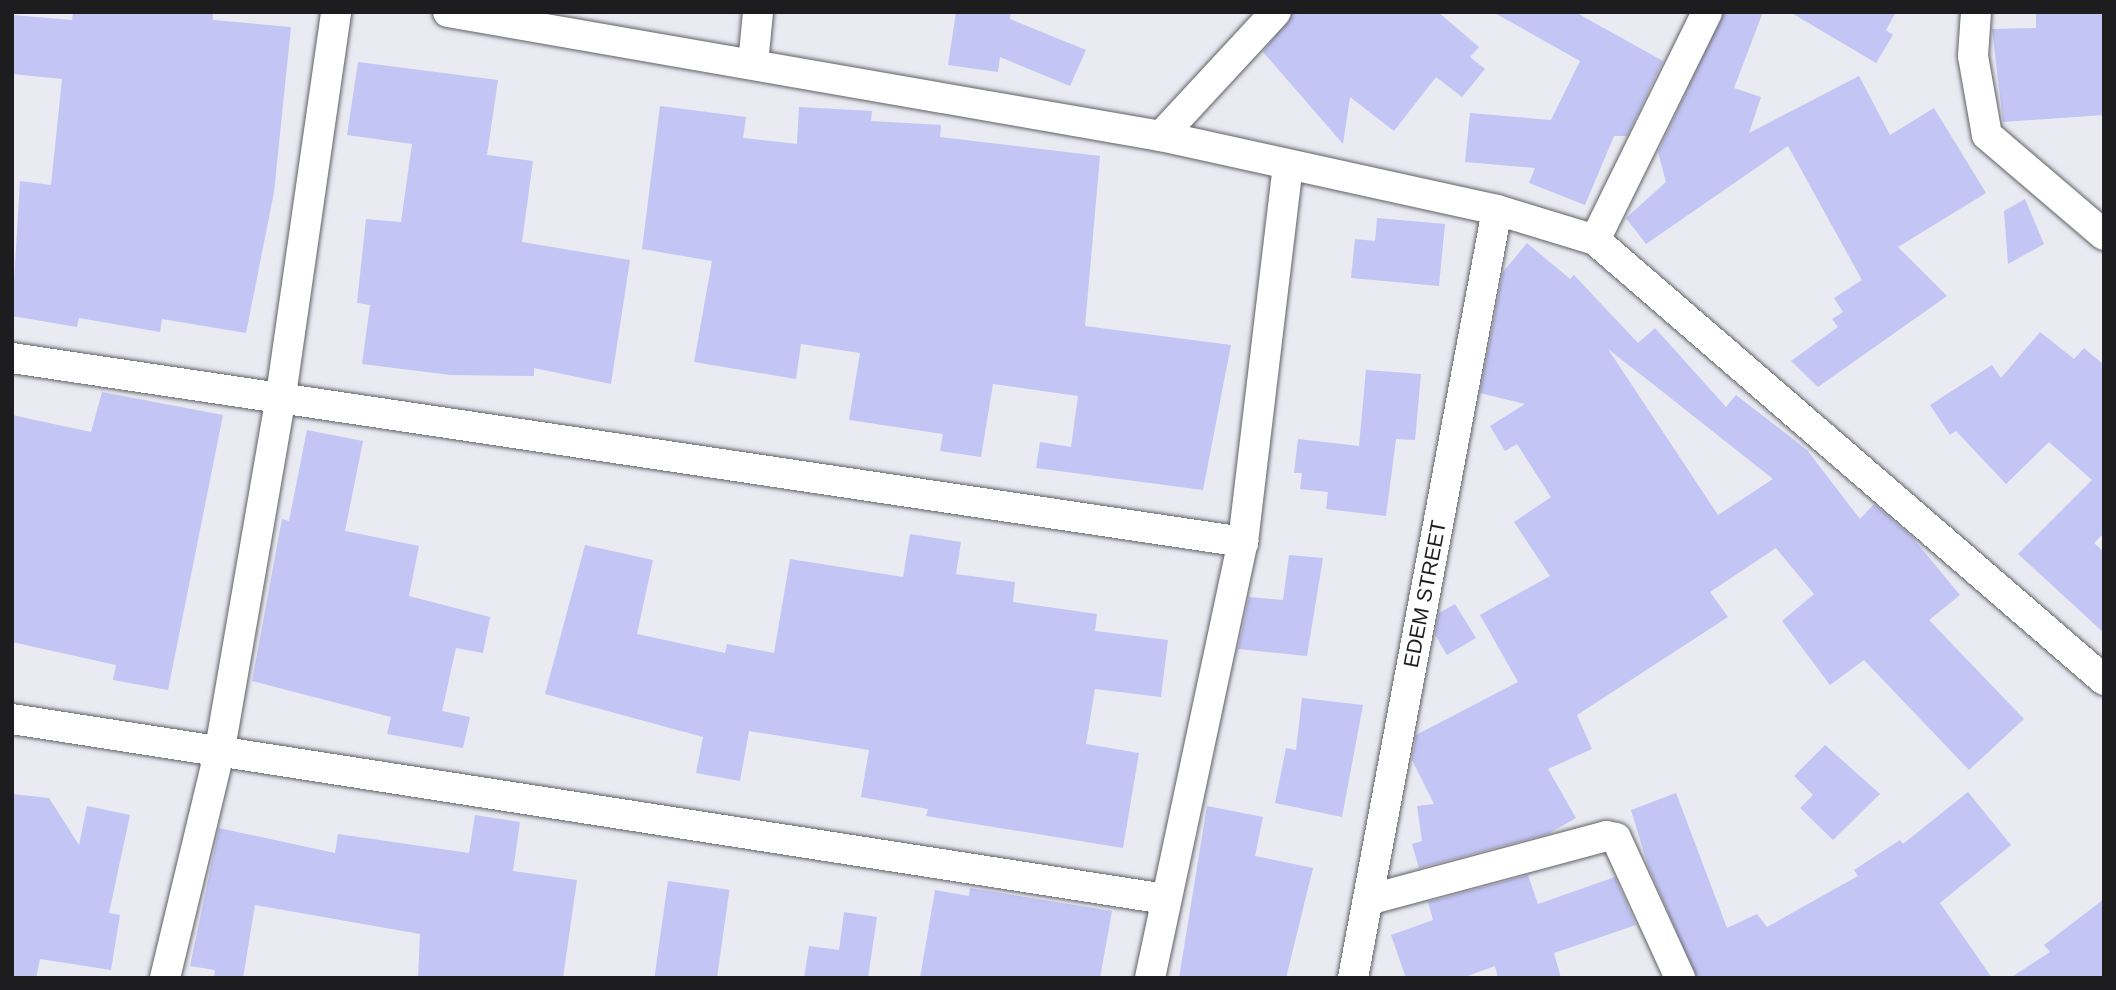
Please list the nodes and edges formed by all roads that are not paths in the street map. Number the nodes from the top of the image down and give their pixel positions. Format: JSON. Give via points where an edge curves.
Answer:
{"nodes":[{"id":1,"x":336,"y":12,"type":"edge"},
{"id":2,"x":448,"y":12,"type":"edge"},
{"id":3,"x":758,"y":12,"type":"edge"},
{"id":4,"x":1276,"y":12,"type":"edge"},
{"id":5,"x":1707,"y":12,"type":"edge"},
{"id":6,"x":1976,"y":12,"type":"edge"},
{"id":7,"x":753,"y":64,"type":"junction"},
{"id":8,"x":1161,"y":136,"type":"junction"},
{"id":9,"x":1288,"y":166,"type":"junction"},
{"id":10,"x":1497,"y":210,"type":"junction"},
{"id":11,"x":2104,"y":235,"type":"edge"},
{"id":12,"x":1595,"y":240,"type":"junction"},
{"id":13,"x":12,"y":358,"type":"edge"},
{"id":14,"x":280,"y":402,"type":"junction"},
{"id":15,"x":1243,"y":542,"type":"junction"},
{"id":16,"x":2099,"y":668,"type":"edge"},
{"id":17,"x":12,"y":719,"type":"edge"},
{"id":18,"x":220,"y":749,"type":"junction"},
{"id":19,"x":1166,"y":899,"type":"junction"},
{"id":20,"x":1368,"y":900,"type":"junction"},
{"id":21,"x":165,"y":978,"type":"edge"},
{"id":22,"x":1150,"y":978,"type":"edge"},
{"id":23,"x":1353,"y":978,"type":"edge"},
{"id":24,"x":1680,"y":978,"type":"edge"}],
"edges":[{"from":1,"to":14,"type":"street"},
{"from":2,"to":7,"type":"street"},
{"from":3,"to":7,"type":"street"},
{"from":4,"to":8,"type":"street"},
{"from":5,"to":12,"type":"street"},
{"from":6,"to":11,"type":"street","via":[[1973,56],[1987,135]]},
{"from":7,"to":8,"type":"street"},
{"from":8,"to":9,"type":"street"},
{"from":9,"to":10,"type":"street"},
{"from":9,"to":15,"type":"street"},
{"from":10,"to":12,"type":"street"},
{"from":10,"to":20,"type":"street","name":"EDEM STREET"},
{"from":12,"to":16,"type":"street"},
{"from":13,"to":14,"type":"street"},
{"from":14,"to":15,"type":"street"},
{"from":14,"to":18,"type":"street"},
{"from":15,"to":19,"type":"street"},
{"from":17,"to":18,"type":"street"},
{"from":18,"to":19,"type":"street"},
{"from":18,"to":21,"type":"street"},
{"from":19,"to":22,"type":"street"},
{"from":20,"to":23,"type":"street","name":"EDEM STREET"},
{"from":20,"to":24,"type":"street","via":[[1607,836],[1616,838]]}]}
